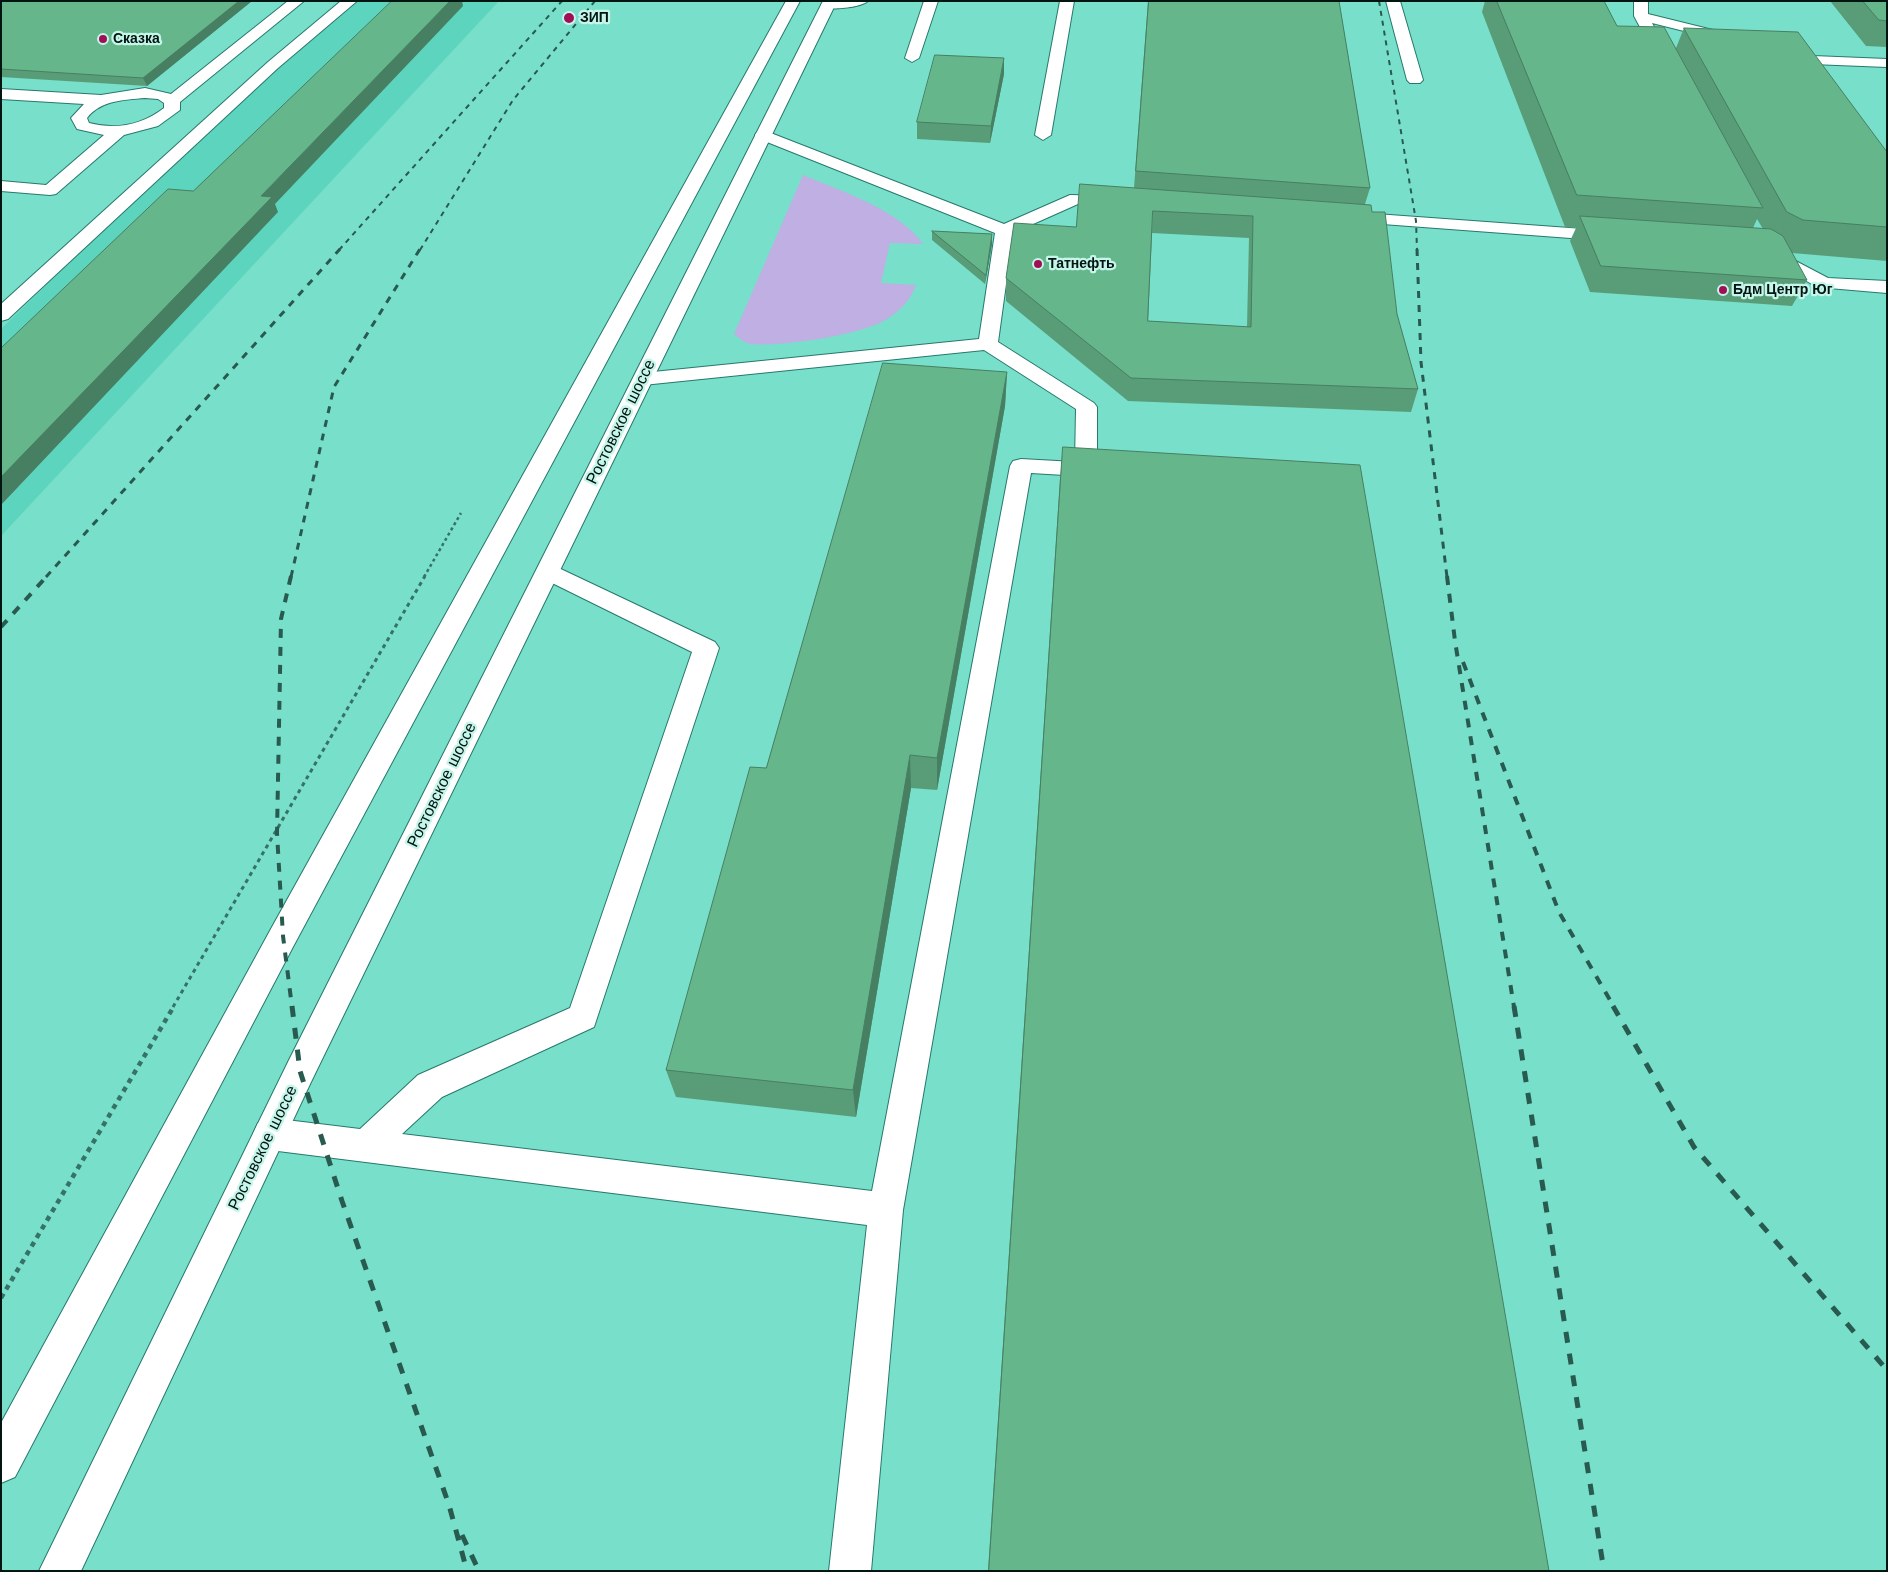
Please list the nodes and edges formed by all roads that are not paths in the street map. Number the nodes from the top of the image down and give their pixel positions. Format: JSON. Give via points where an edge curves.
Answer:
{"nodes":[{"id":1,"x":297,"y":1,"type":"edge"},
{"id":2,"x":350,"y":1,"type":"edge"},
{"id":3,"x":793,"y":1,"type":"edge"},
{"id":4,"x":861,"y":1,"type":"edge"},
{"id":5,"x":931,"y":1,"type":"edge"},
{"id":6,"x":1067,"y":1,"type":"edge"},
{"id":7,"x":1393,"y":1,"type":"edge"},
{"id":8,"x":829,"y":3,"type":"edge"},
{"id":9,"x":1641,"y":9,"type":"edge"},
{"id":10,"x":1736,"y":40,"type":"edge"},
{"id":11,"x":1765,"y":48,"type":"edge"},
{"id":12,"x":912,"y":58,"type":"dead end"},
{"id":13,"x":1812,"y":60,"type":"junction"},
{"id":14,"x":1887,"y":63,"type":"edge"},
{"id":15,"x":1824,"y":74,"type":"edge"},
{"id":16,"x":1673,"y":76,"type":"edge"},
{"id":17,"x":1414,"y":80,"type":"dead end"},
{"id":18,"x":1,"y":94,"type":"edge"},
{"id":19,"x":101,"y":100,"type":"junction"},
{"id":20,"x":172,"y":101,"type":"junction"},
{"id":21,"x":119,"y":131,"type":"junction"},
{"id":22,"x":763,"y":135,"type":"junction"},
{"id":23,"x":1043,"y":135,"type":"dead end"},
{"id":24,"x":1,"y":186,"type":"edge"},
{"id":25,"x":1134,"y":203,"type":"edge"},
{"id":26,"x":1328,"y":216,"type":"edge"},
{"id":27,"x":1004,"y":230,"type":"junction"},
{"id":28,"x":1624,"y":237,"type":"edge"},
{"id":29,"x":1758,"y":245,"type":"edge"},
{"id":30,"x":1887,"y":287,"type":"edge"},
{"id":31,"x":1,"y":315,"type":"edge"},
{"id":32,"x":988,"y":344,"type":"junction"},
{"id":33,"x":642,"y":379,"type":"junction"},
{"id":34,"x":1086,"y":469,"type":"junction"},
{"id":35,"x":1124,"y":471,"type":"edge"},
{"id":36,"x":548,"y":571,"type":"junction"},
{"id":37,"x":270,"y":1134,"type":"junction"},
{"id":38,"x":367,"y":1145,"type":"junction"},
{"id":39,"x":886,"y":1210,"type":"junction"},
{"id":40,"x":1,"y":1463,"type":"edge"},
{"id":41,"x":59,"y":1571,"type":"edge"},
{"id":42,"x":850,"y":1571,"type":"edge"}],
"edges":[{"from":1,"to":20,"type":"main road"},
{"from":2,"to":31,"type":"main road","via":[[273,65]]},
{"from":3,"to":40,"type":"main road","via":[[283,936]]},
{"from":4,"to":8,"type":"main road"},
{"from":5,"to":12,"type":"main road"},
{"from":6,"to":23,"type":"main road"},
{"from":7,"to":17,"type":"main road"},
{"from":8,"to":22,"type":"main road","name":"Ростовское шоссе"},
{"from":9,"to":10,"type":"main road"},
{"from":9,"to":16,"type":"main road"},
{"from":11,"to":13,"type":"main road"},
{"from":13,"to":14,"type":"main road"},
{"from":13,"to":15,"type":"main road"},
{"from":18,"to":19,"type":"main road"},
{"from":19,"to":20,"type":"main road","via":[[145,93],[162,95]]},
{"from":19,"to":21,"type":"main road","via":[[86,109],[79,118],[83,126],[98,131]]},
{"from":20,"to":21,"type":"main road","via":[[172,110],[161,119]]},
{"from":21,"to":24,"type":"main road","via":[[50,190]]},
{"from":22,"to":27,"type":"main road"},
{"from":22,"to":33,"type":"main road","name":"Ростовское шоссе"},
{"from":25,"to":27,"type":"main road","via":[[1076,199]]},
{"from":26,"to":28,"type":"main road"},
{"from":27,"to":32,"type":"main road"},
{"from":29,"to":30,"type":"main road","via":[[1824,283]]},
{"from":32,"to":33,"type":"main road"},
{"from":32,"to":34,"type":"main road","via":[[1087,407]]},
{"from":33,"to":36,"type":"main road","name":"Ростовское шоссе"},
{"from":34,"to":35,"type":"main road"},
{"from":34,"to":39,"type":"main road","via":[[1021,466]]},
{"from":36,"to":37,"type":"main road","name":"Ростовское шоссе"},
{"from":36,"to":38,"type":"main road","via":[[706,648],[583,1017],[430,1086]]},
{"from":37,"to":38,"type":"main road"},
{"from":37,"to":41,"type":"main road","name":"Ростовское шоссе"},
{"from":38,"to":39,"type":"main road"},
{"from":39,"to":42,"type":"main road"}]}
